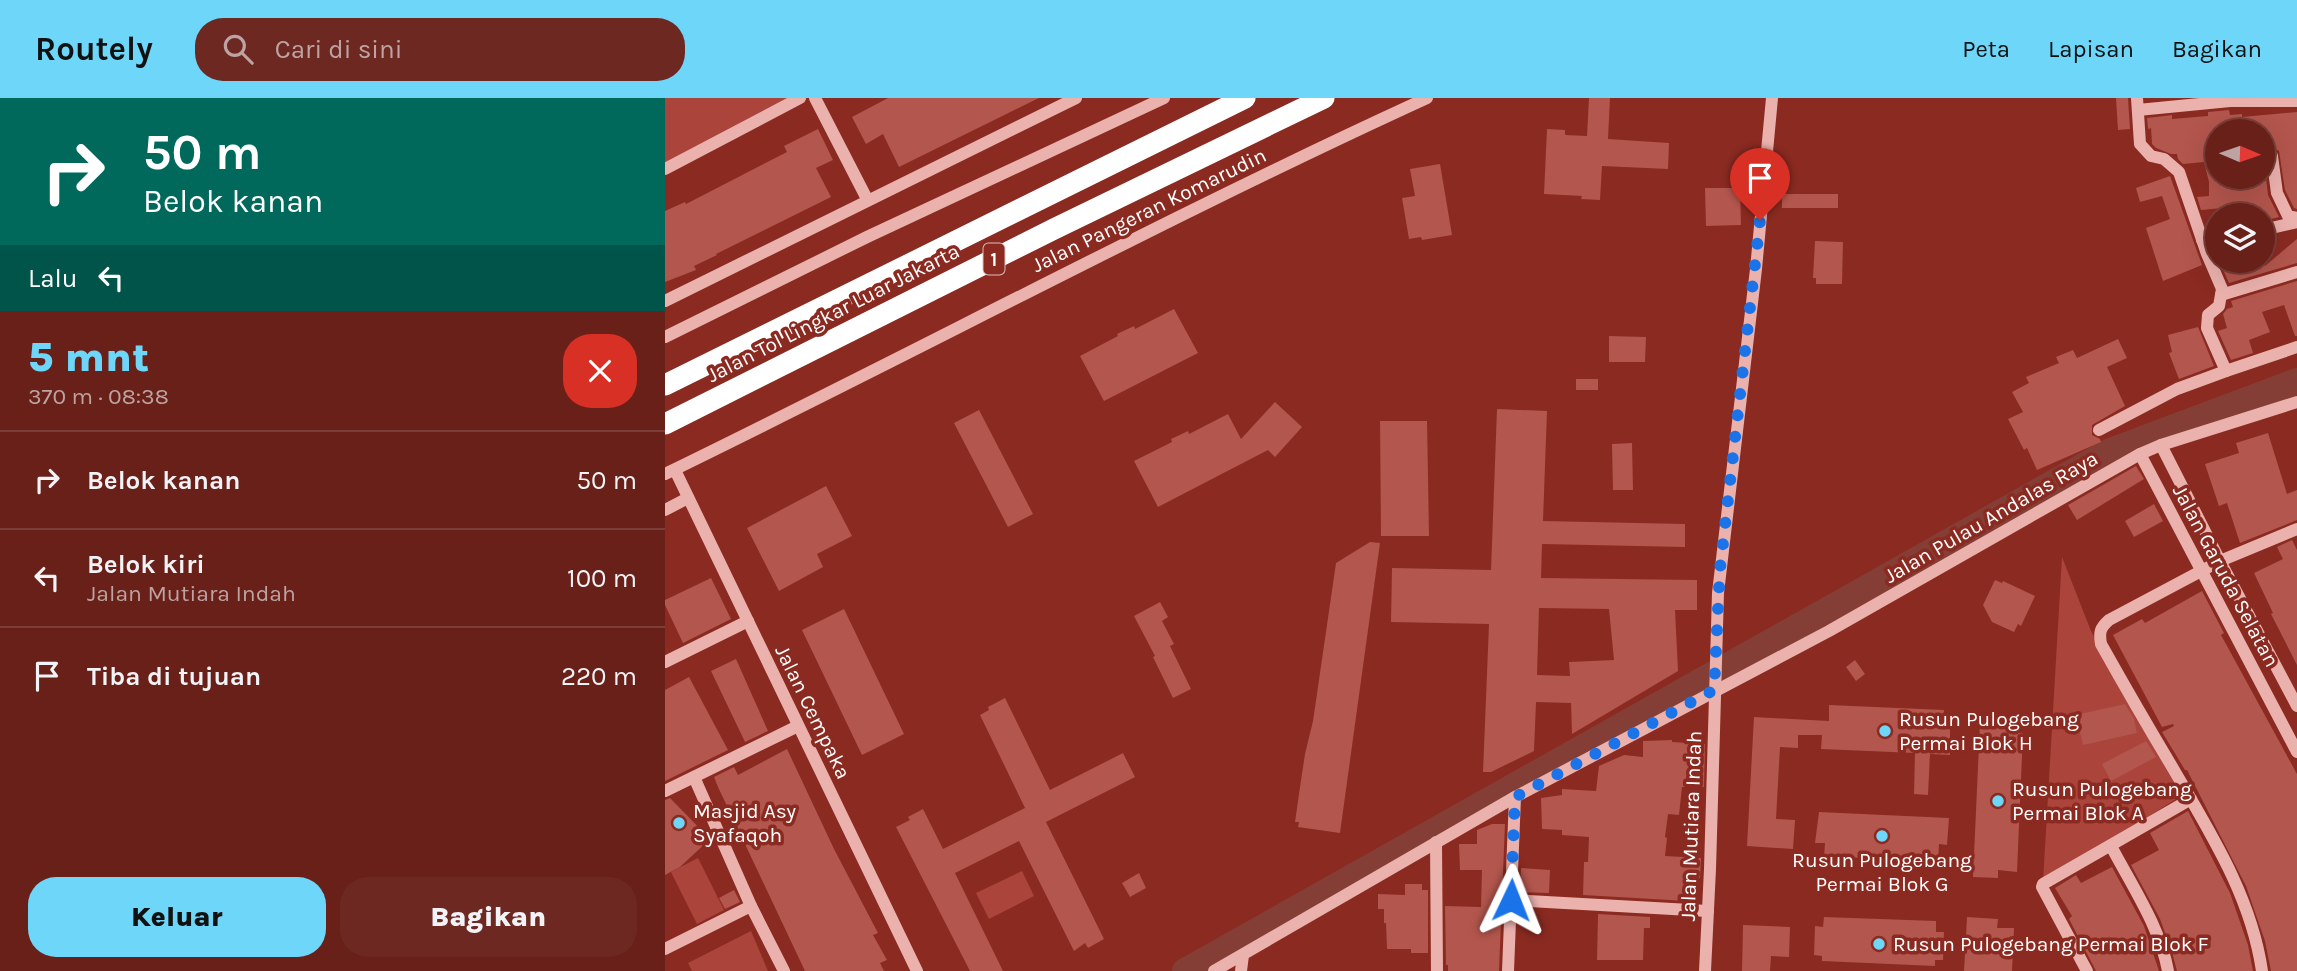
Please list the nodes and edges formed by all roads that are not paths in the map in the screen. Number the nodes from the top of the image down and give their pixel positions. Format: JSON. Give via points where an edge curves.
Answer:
{"nodes":[{"id":1,"x":800,"y":98,"type":"edge"},
{"id":2,"x":815,"y":98,"type":"edge"},
{"id":3,"x":1076,"y":98,"type":"edge"},
{"id":4,"x":1164,"y":98,"type":"edge"},
{"id":5,"x":1245,"y":98,"type":"edge"},
{"id":6,"x":1324,"y":98,"type":"edge"},
{"id":7,"x":1427,"y":98,"type":"edge"},
{"id":8,"x":1772,"y":98,"type":"edge"},
{"id":9,"x":2230,"y":100,"type":"edge"},
{"id":10,"x":2297,"y":101,"type":"edge"},
{"id":11,"x":2138,"y":104,"type":"edge"},
{"id":12,"x":665,"y":169,"type":"edge"},
{"id":13,"x":2275,"y":181,"type":"edge"},
{"id":14,"x":867,"y":200,"type":"junction"},
{"id":15,"x":2297,"y":220,"type":"edge"},
{"id":16,"x":2275,"y":226,"type":"edge"},
{"id":17,"x":2205,"y":239,"type":"edge"},
{"id":18,"x":2202,"y":240,"type":"junction"},
{"id":19,"x":2297,"y":272,"type":"edge"},
{"id":20,"x":2221,"y":295,"type":"junction"},
{"id":21,"x":665,"y":301,"type":"edge"},
{"id":22,"x":665,"y":337,"type":"edge"},
{"id":23,"x":2297,"y":347,"type":"edge"},
{"id":24,"x":2226,"y":371,"type":"junction"},
{"id":25,"x":665,"y":385,"type":"edge"},
{"id":26,"x":2297,"y":402,"type":"edge"},
{"id":27,"x":665,"y":424,"type":"edge"},
{"id":28,"x":2099,"y":430,"type":"dead end"},
{"id":29,"x":2161,"y":445,"type":"junction"},
{"id":30,"x":2140,"y":454,"type":"junction"},
{"id":31,"x":670,"y":472,"type":"edge"},
{"id":32,"x":688,"y":498,"type":"junction"},
{"id":33,"x":665,"y":510,"type":"edge"},
{"id":34,"x":2297,"y":529,"type":"edge"},
{"id":35,"x":2220,"y":561,"type":"junction"},
{"id":36,"x":2201,"y":571,"type":"junction"},
{"id":37,"x":748,"y":621,"type":"junction"},
{"id":38,"x":665,"y":662,"type":"edge"},
{"id":39,"x":1714,"y":686,"type":"junction"},
{"id":40,"x":2297,"y":706,"type":"edge"},
{"id":41,"x":798,"y":726,"type":"junction"},
{"id":42,"x":2297,"y":752,"type":"edge"},
{"id":43,"x":694,"y":777,"type":"junction"},
{"id":44,"x":665,"y":791,"type":"edge"},
{"id":45,"x":1515,"y":797,"type":"junction"},
{"id":46,"x":2191,"y":799,"type":"junction"},
{"id":47,"x":1436,"y":842,"type":"junction"},
{"id":48,"x":2111,"y":846,"type":"junction"},
{"id":49,"x":1511,"y":900,"type":"junction"},
{"id":50,"x":751,"y":906,"type":"junction"},
{"id":51,"x":1708,"y":911,"type":"junction"},
{"id":52,"x":665,"y":949,"type":"edge"},
{"id":53,"x":1243,"y":955,"type":"junction"},
{"id":54,"x":784,"y":971,"type":"edge"},
{"id":55,"x":917,"y":971,"type":"edge"},
{"id":56,"x":1214,"y":971,"type":"edge"},
{"id":57,"x":1241,"y":971,"type":"edge"},
{"id":58,"x":1437,"y":971,"type":"edge"},
{"id":59,"x":1508,"y":971,"type":"edge"},
{"id":60,"x":1705,"y":971,"type":"edge"},
{"id":61,"x":2087,"y":971,"type":"edge"},
{"id":62,"x":2168,"y":971,"type":"edge"},
{"id":63,"x":2262,"y":971,"type":"edge"}],
"edges":[{"from":1,"to":12,"type":"street"},
{"from":2,"to":14,"type":"street"},
{"from":3,"to":14,"type":"street"},
{"from":4,"to":22,"type":"street"},
{"from":5,"to":25,"type":"highway","name":"Jalan Tol Lingkar Luar Jakarta","number":"1"},
{"from":6,"to":27,"type":"highway","name":"Jalan Tol Lingkar Luar Jakarta","number":"1"},
{"from":7,"to":31,"type":"street","name":"Jalan Pangeran Komarudin"},
{"from":8,"to":39,"type":"street","name":"Jalan Mutiara Indah","via":[[1720,569]]},
{"from":9,"to":10,"type":"street"},
{"from":9,"to":11,"type":"street"},
{"from":11,"to":18,"type":"street","via":[[2140,144],[2179,172]]},
{"from":13,"to":15,"type":"street","via":[[2288,216]]},
{"from":14,"to":21,"type":"street"},
{"from":15,"to":16,"type":"street"},
{"from":17,"to":18,"type":"street"},
{"from":18,"to":20,"type":"street"},
{"from":19,"to":20,"type":"street"},
{"from":20,"to":24,"type":"street","via":[[2219,306],[2208,315],[2207,328]]},
{"from":23,"to":24,"type":"street"},
{"from":24,"to":28,"type":"street","via":[[2177,389]]},
{"from":26,"to":29,"type":"street","name":"Jalan Pulau Andalas Raya"},
{"from":29,"to":30,"type":"street","name":"Jalan Pulau Andalas Raya"},
{"from":29,"to":35,"type":"street","name":"Jalan Garuda Selatan"},
{"from":30,"to":36,"type":"street","name":"Jalan Garuda Selatan"},
{"from":30,"to":39,"type":"street","name":"Jalan Pulau Andalas Raya","via":[[1840,625]]},
{"from":31,"to":32,"type":"street","name":"Jalan Cempaka"},
{"from":32,"to":33,"type":"street"},
{"from":32,"to":37,"type":"street","name":"Jalan Cempaka"},
{"from":34,"to":35,"type":"street"},
{"from":35,"to":36,"type":"street"},
{"from":35,"to":40,"type":"street","name":"Jalan Garuda Selatan"},
{"from":36,"to":42,"type":"street","name":"Jalan Garuda Selatan"},
{"from":36,"to":46,"type":"street","via":[[2109,620],[2099,634]]},
{"from":37,"to":38,"type":"street"},
{"from":37,"to":41,"type":"street","name":"Jalan Cempaka"},
{"from":39,"to":45,"type":"street","name":"Jalan Pulau Andalas Raya"},
{"from":39,"to":51,"type":"street","name":"Jalan Mutiara Indah"},
{"from":41,"to":43,"type":"street"},
{"from":41,"to":55,"type":"street","name":"Jalan Cempaka"},
{"from":43,"to":44,"type":"street"},
{"from":43,"to":50,"type":"street"},
{"from":45,"to":47,"type":"street","name":"Jalan Pulau Andalas Raya"},
{"from":45,"to":49,"type":"street"},
{"from":46,"to":48,"type":"street"},
{"from":46,"to":63,"type":"street","via":[[2241,894]]},
{"from":47,"to":53,"type":"street","name":"Jalan Pulau Andalas Raya"},
{"from":47,"to":58,"type":"street"},
{"from":48,"to":61,"type":"street","via":[[2042,887]]},
{"from":48,"to":62,"type":"street","via":[[2150,920]]},
{"from":49,"to":51,"type":"street"},
{"from":49,"to":59,"type":"street"},
{"from":50,"to":52,"type":"street"},
{"from":50,"to":54,"type":"street"},
{"from":51,"to":60,"type":"street","name":"Jalan Mutiara Indah"},
{"from":53,"to":56,"type":"street","name":"Jalan Pulau Andalas Raya"},
{"from":53,"to":57,"type":"street"}]}
